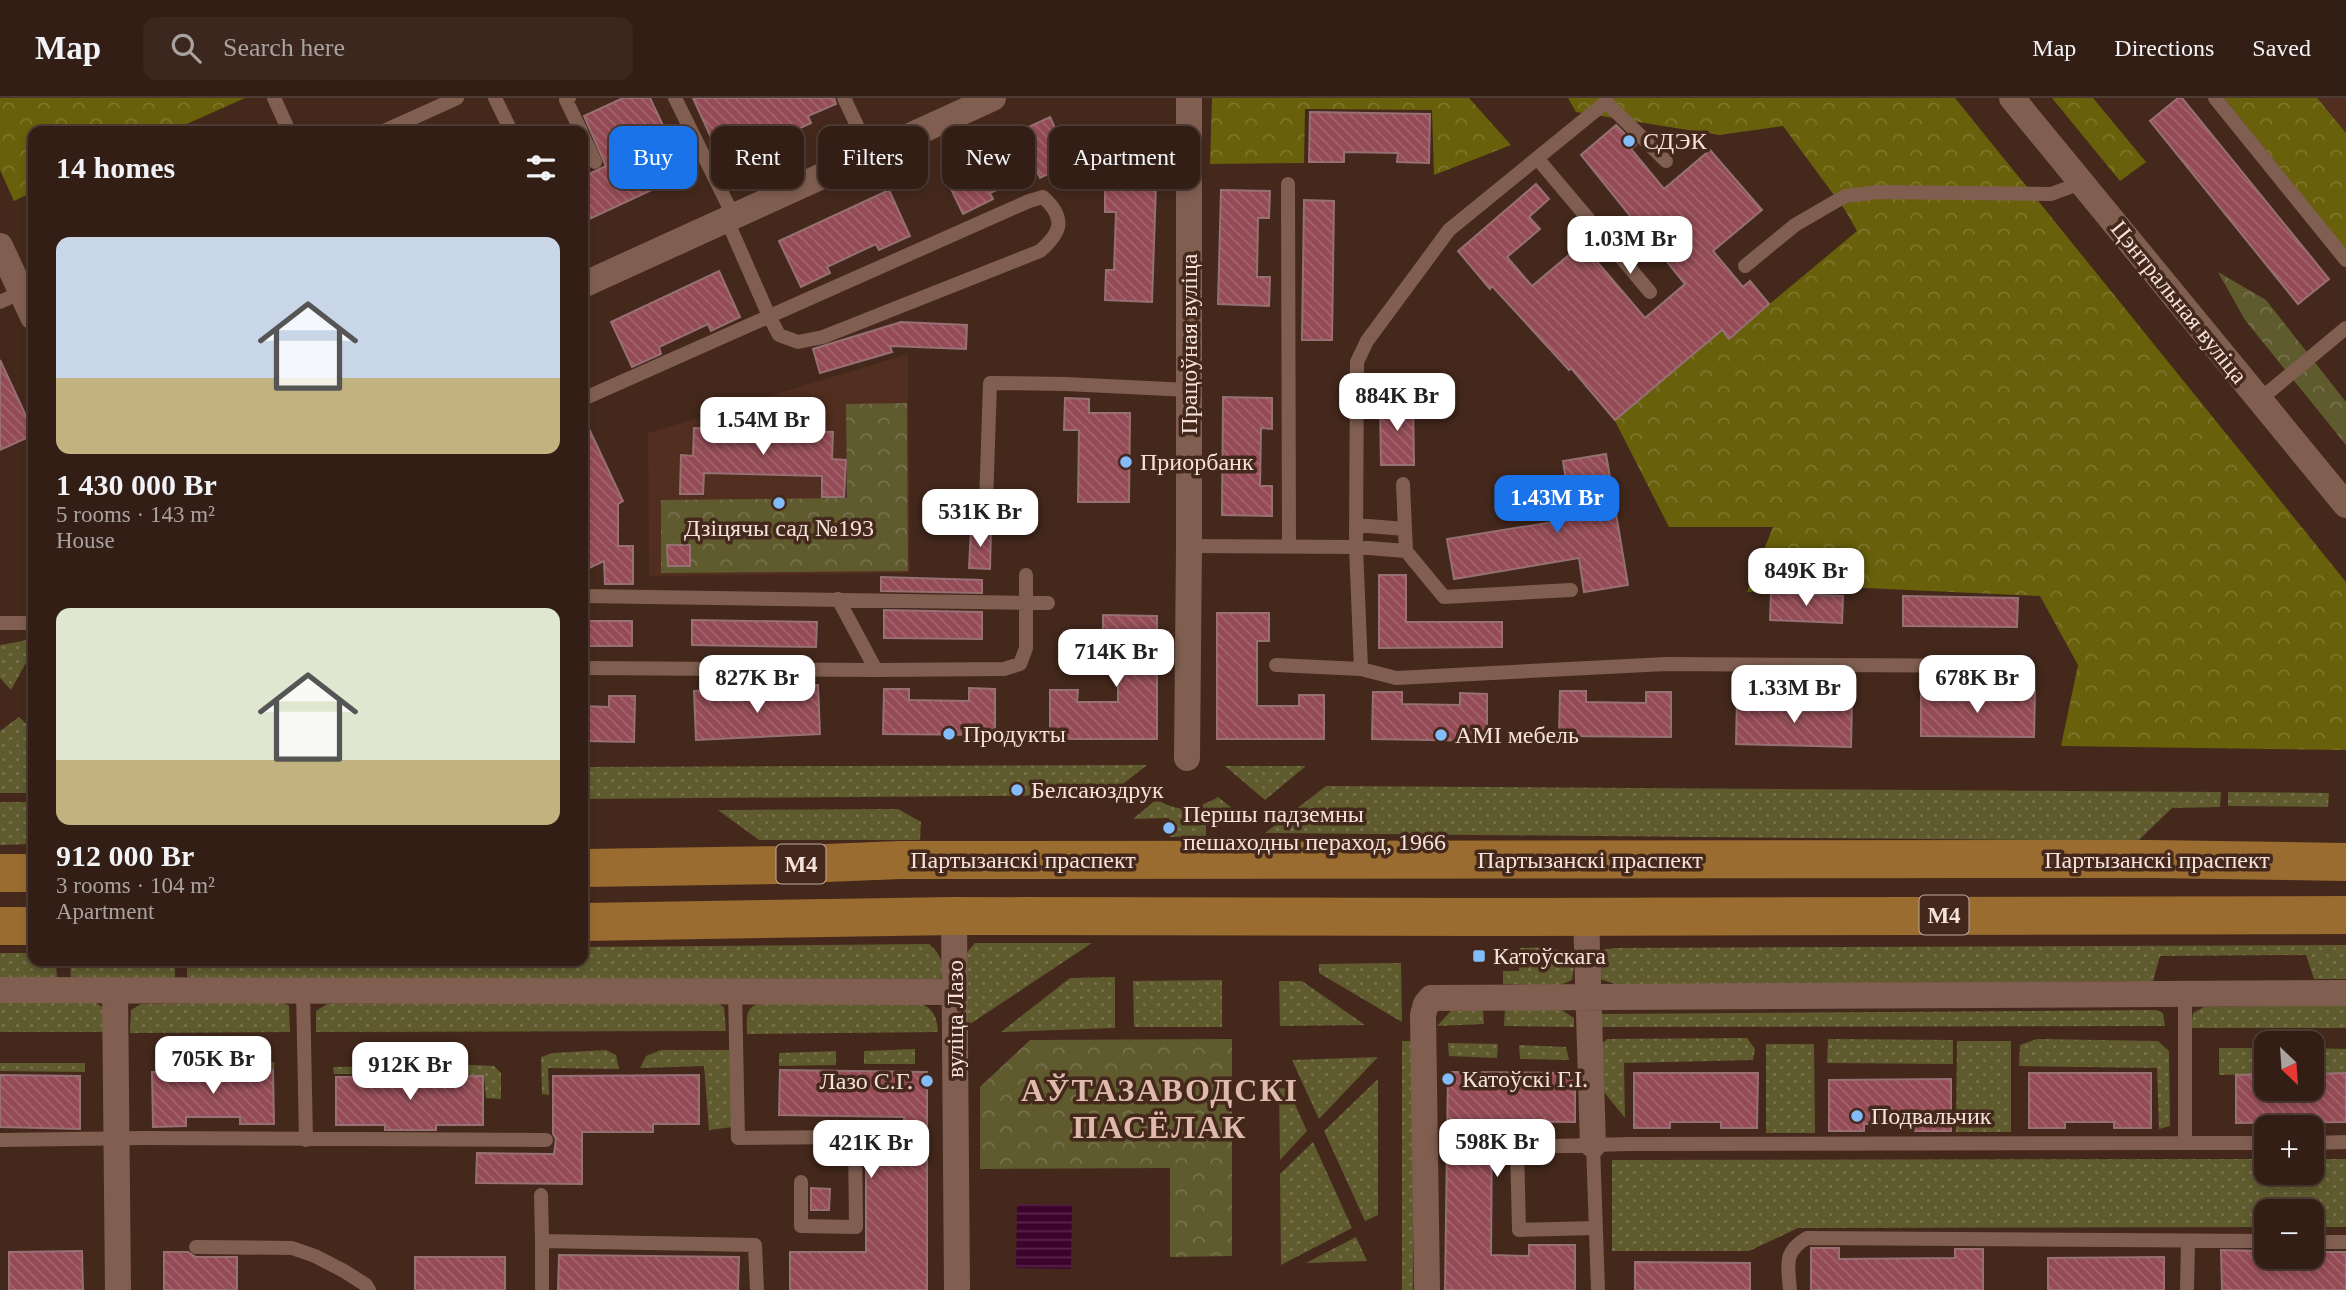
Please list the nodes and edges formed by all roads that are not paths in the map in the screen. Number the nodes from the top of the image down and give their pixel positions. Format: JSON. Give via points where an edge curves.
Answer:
{"nodes":[{"id":1,"x":274,"y":98,"type":"edge"},
{"id":2,"x":457,"y":98,"type":"edge"},
{"id":3,"x":495,"y":98,"type":"edge"},
{"id":4,"x":569,"y":98,"type":"edge"},
{"id":5,"x":675,"y":98,"type":"edge"},
{"id":6,"x":844,"y":98,"type":"edge"},
{"id":7,"x":993,"y":98,"type":"edge"},
{"id":8,"x":1189,"y":98,"type":"edge"},
{"id":9,"x":2012,"y":98,"type":"edge"},
{"id":10,"x":2215,"y":98,"type":"edge"},
{"id":11,"x":287,"y":126,"type":"edge"},
{"id":12,"x":395,"y":126,"type":"edge"},
{"id":13,"x":509,"y":126,"type":"edge"},
{"id":14,"x":578,"y":126,"type":"edge"},
{"id":15,"x":857,"y":126,"type":"edge"},
{"id":16,"x":928,"y":127,"type":"edge"},
{"id":17,"x":588,"y":147,"type":"edge"},
{"id":18,"x":1537,"y":158,"type":"junction"},
{"id":19,"x":1666,"y":161,"type":"dead end"},
{"id":20,"x":595,"y":162,"type":"dead end"},
{"id":21,"x":818,"y":177,"type":"edge"},
{"id":22,"x":2081,"y":183,"type":"junction"},
{"id":23,"x":1288,"y":184,"type":"dead end"},
{"id":24,"x":729,"y":217,"type":"junction"},
{"id":25,"x":0,"y":246,"type":"edge"},
{"id":26,"x":2346,"y":260,"type":"edge"},
{"id":27,"x":1745,"y":266,"type":"dead end"},
{"id":28,"x":588,"y":283,"type":"edge"},
{"id":29,"x":1650,"y":292,"type":"dead end"},
{"id":30,"x":11,"y":297,"type":"edge"},
{"id":31,"x":28,"y":312,"type":"edge"},
{"id":32,"x":769,"y":316,"type":"junction"},
{"id":33,"x":2346,"y":328,"type":"edge"},
{"id":34,"x":1189,"y":390,"type":"junction"},
{"id":35,"x":588,"y":397,"type":"edge"},
{"id":36,"x":2258,"y":398,"type":"junction"},
{"id":37,"x":1404,"y":484,"type":"dead end"},
{"id":38,"x":986,"y":504,"type":"dead end"},
{"id":39,"x":2346,"y":505,"type":"edge"},
{"id":40,"x":1356,"y":525,"type":"junction"},
{"id":41,"x":1405,"y":529,"type":"junction"},
{"id":42,"x":1189,"y":547,"type":"junction"},
{"id":43,"x":1289,"y":547,"type":"junction"},
{"id":44,"x":1356,"y":547,"type":"junction"},
{"id":45,"x":1406,"y":551,"type":"junction"},
{"id":46,"x":1026,"y":575,"type":"dead end"},
{"id":47,"x":1571,"y":590,"type":"dead end"},
{"id":48,"x":588,"y":596,"type":"edge"},
{"id":49,"x":838,"y":600,"type":"junction"},
{"id":50,"x":1026,"y":603,"type":"junction"},
{"id":51,"x":1048,"y":603,"type":"dead end"},
{"id":52,"x":0,"y":623,"type":"edge"},
{"id":53,"x":28,"y":623,"type":"edge"},
{"id":54,"x":1276,"y":665,"type":"dead end"},
{"id":55,"x":2024,"y":666,"type":"dead end"},
{"id":56,"x":588,"y":668,"type":"edge"},
{"id":57,"x":1360,"y":669,"type":"junction"},
{"id":58,"x":876,"y":670,"type":"junction"},
{"id":59,"x":1186,"y":758,"type":"dead end"},
{"id":60,"x":901,"y":860,"type":"junction"},
{"id":61,"x":1019,"y":860,"type":"junction"},
{"id":62,"x":1633,"y":860,"type":"junction"},
{"id":63,"x":1430,"y":861,"type":"junction"},
{"id":64,"x":2346,"y":862,"type":"edge"},
{"id":65,"x":588,"y":868,"type":"edge"},
{"id":66,"x":0,"y":873,"type":"edge"},
{"id":67,"x":28,"y":873,"type":"edge"},
{"id":68,"x":2346,"y":915,"type":"edge"},
{"id":69,"x":954,"y":916,"type":"junction"},
{"id":70,"x":1586,"y":916,"type":"junction"},
{"id":71,"x":1373,"y":917,"type":"junction"},
{"id":72,"x":894,"y":918,"type":"junction"},
{"id":73,"x":588,"y":922,"type":"edge"},
{"id":74,"x":0,"y":926,"type":"edge"},
{"id":75,"x":28,"y":926,"type":"edge"},
{"id":76,"x":0,"y":989,"type":"edge"},
{"id":77,"x":115,"y":990,"type":"junction"},
{"id":78,"x":303,"y":990,"type":"junction"},
{"id":79,"x":735,"y":991,"type":"junction"},
{"id":80,"x":954,"y":992,"type":"junction"},
{"id":81,"x":2346,"y":993,"type":"edge"},
{"id":82,"x":2185,"y":994,"type":"junction"},
{"id":83,"x":1588,"y":997,"type":"junction"},
{"id":84,"x":117,"y":1138,"type":"junction"},
{"id":85,"x":0,"y":1140,"type":"edge"},
{"id":86,"x":306,"y":1140,"type":"junction"},
{"id":87,"x":547,"y":1140,"type":"dead end"},
{"id":88,"x":2346,"y":1142,"type":"edge"},
{"id":89,"x":2185,"y":1143,"type":"junction"},
{"id":90,"x":2254,"y":1143,"type":"edge"},
{"id":91,"x":2324,"y":1143,"type":"edge"},
{"id":92,"x":1593,"y":1145,"type":"junction"},
{"id":93,"x":801,"y":1182,"type":"dead end"},
{"id":94,"x":541,"y":1195,"type":"dead end"},
{"id":95,"x":1596,"y":1228,"type":"junction"},
{"id":96,"x":542,"y":1241,"type":"junction"},
{"id":97,"x":2188,"y":1241,"type":"junction"},
{"id":98,"x":2254,"y":1241,"type":"edge"},
{"id":99,"x":2324,"y":1242,"type":"edge"},
{"id":100,"x":2346,"y":1242,"type":"edge"},
{"id":101,"x":196,"y":1247,"type":"dead end"},
{"id":102,"x":118,"y":1290,"type":"edge"},
{"id":103,"x":369,"y":1290,"type":"edge"},
{"id":104,"x":542,"y":1290,"type":"edge"},
{"id":105,"x":757,"y":1290,"type":"edge"},
{"id":106,"x":957,"y":1290,"type":"edge"},
{"id":107,"x":1427,"y":1290,"type":"edge"},
{"id":108,"x":1598,"y":1290,"type":"edge"},
{"id":109,"x":1790,"y":1290,"type":"edge"},
{"id":110,"x":2187,"y":1290,"type":"edge"}],
"edges":[{"from":1,"to":11,"type":"lane"},
{"from":2,"to":12,"type":"lane"},
{"from":3,"to":13,"type":"lane"},
{"from":4,"to":14,"type":"lane"},
{"from":5,"to":24,"type":"lane"},
{"from":6,"to":15,"type":"lane"},
{"from":7,"to":16,"type":"street"},
{"from":8,"to":34,"type":"street","name":"Працоўная вуліца"},
{"from":9,"to":22,"type":"street","name":"Цэнтральная вуліца"},
{"from":10,"to":26,"type":"lane"},
{"from":17,"to":20,"type":"lane"},
{"from":18,"to":19,"type":"lane","via":[[1606,102]]},
{"from":18,"to":29,"type":"lane"},
{"from":18,"to":40,"type":"lane","via":[[1450,230],[1367,341],[1357,362]]},
{"from":21,"to":24,"type":"street"},
{"from":22,"to":27,"type":"lane","via":[[2051,194],[1879,192],[1845,196],[1795,225]]},
{"from":22,"to":36,"type":"street","name":"Цэнтральная вуліца"},
{"from":23,"to":43,"type":"lane"},
{"from":24,"to":28,"type":"street"},
{"from":24,"to":32,"type":"lane"},
{"from":25,"to":30,"type":"street"},
{"from":30,"to":31,"type":"street"},
{"from":32,"to":32,"type":"lane","via":[[779,335],[787,339],[798,342],[822,337],[1040,251],[1053,240],[1059,225],[1056,208],[1043,197],[1029,201]]},
{"from":32,"to":35,"type":"lane"},
{"from":33,"to":36,"type":"lane"},
{"from":34,"to":38,"type":"lane","via":[[990,383]]},
{"from":34,"to":42,"type":"street","name":"Працоўная вуліца"},
{"from":36,"to":39,"type":"street","name":"Цэнтральная вуліца"},
{"from":37,"to":41,"type":"lane"},
{"from":40,"to":41,"type":"lane"},
{"from":40,"to":44,"type":"lane"},
{"from":41,"to":45,"type":"lane"},
{"from":42,"to":43,"type":"lane"},
{"from":42,"to":59,"type":"street","name":"Працоўная вуліца"},
{"from":43,"to":44,"type":"lane"},
{"from":44,"to":45,"type":"lane"},
{"from":44,"to":57,"type":"lane"},
{"from":45,"to":47,"type":"lane","via":[[1444,597]]},
{"from":46,"to":50,"type":"lane"},
{"from":48,"to":49,"type":"lane"},
{"from":49,"to":50,"type":"lane"},
{"from":49,"to":58,"type":"lane"},
{"from":50,"to":51,"type":"lane"},
{"from":50,"to":58,"type":"lane","via":[[1026,648],[1020,664],[1004,669]]},
{"from":52,"to":53,"type":"lane"},
{"from":54,"to":57,"type":"lane"},
{"from":55,"to":57,"type":"lane","via":[[1666,664],[1396,678]]},
{"from":56,"to":58,"type":"lane"},
{"from":60,"to":61,"type":"main road","name":"Партызанскі праспект","number":"М4"},
{"from":60,"to":65,"type":"main road","name":"Партызанскі праспект","number":"М4"},
{"from":60,"to":72,"type":"main road","via":[[918,877],[920,892],[912,905]]},
{"from":61,"to":63,"type":"main road","name":"Партызанскі праспект","number":"М4"},
{"from":61,"to":69,"type":"main road","via":[[971,883]]},
{"from":62,"to":63,"type":"main road","name":"Партызанскі праспект","number":"М4"},
{"from":62,"to":64,"type":"main road","name":"Партызанскі праспект","number":"М4"},
{"from":62,"to":70,"type":"main road","via":[[1592,892]]},
{"from":63,"to":71,"type":"main road","via":[[1444,876],[1444,886],[1435,896]]},
{"from":66,"to":67,"type":"main road"},
{"from":68,"to":70,"type":"main road","number":"М4"},
{"from":69,"to":71,"type":"main road","number":"М4"},
{"from":69,"to":72,"type":"main road","number":"М4"},
{"from":69,"to":80,"type":"street","name":"вуліца Лазо"},
{"from":70,"to":71,"type":"main road","number":"М4"},
{"from":70,"to":83,"type":"street"},
{"from":72,"to":73,"type":"main road","number":"М4"},
{"from":74,"to":75,"type":"main road"},
{"from":76,"to":77,"type":"street"},
{"from":77,"to":78,"type":"street"},
{"from":77,"to":84,"type":"street"},
{"from":78,"to":79,"type":"street"},
{"from":78,"to":86,"type":"lane"},
{"from":79,"to":80,"type":"street"},
{"from":79,"to":93,"type":"lane","via":[[738,1138],[855,1138],[856,1227],[801,1226]]},
{"from":80,"to":106,"type":"street","name":"вуліца Лазо"},
{"from":81,"to":82,"type":"street"},
{"from":82,"to":83,"type":"street"},
{"from":82,"to":89,"type":"lane"},
{"from":83,"to":92,"type":"street"},
{"from":83,"to":107,"type":"street","via":[[1440,997],[1426,1004]]},
{"from":84,"to":85,"type":"lane"},
{"from":84,"to":86,"type":"lane"},
{"from":84,"to":102,"type":"street"},
{"from":86,"to":87,"type":"lane"},
{"from":88,"to":91,"type":"lane"},
{"from":89,"to":90,"type":"lane"},
{"from":89,"to":92,"type":"lane"},
{"from":92,"to":95,"type":"lane"},
{"from":92,"to":95,"type":"lane","via":[[1517,1147],[1519,1230]]},
{"from":94,"to":96,"type":"lane"},
{"from":95,"to":108,"type":"lane"},
{"from":96,"to":104,"type":"lane"},
{"from":96,"to":105,"type":"lane","via":[[755,1245]]},
{"from":97,"to":98,"type":"lane"},
{"from":97,"to":109,"type":"lane","via":[[1807,1238],[1791,1251]]},
{"from":97,"to":110,"type":"lane"},
{"from":99,"to":100,"type":"lane"},
{"from":101,"to":103,"type":"lane","via":[[292,1248],[344,1271]]}]}
